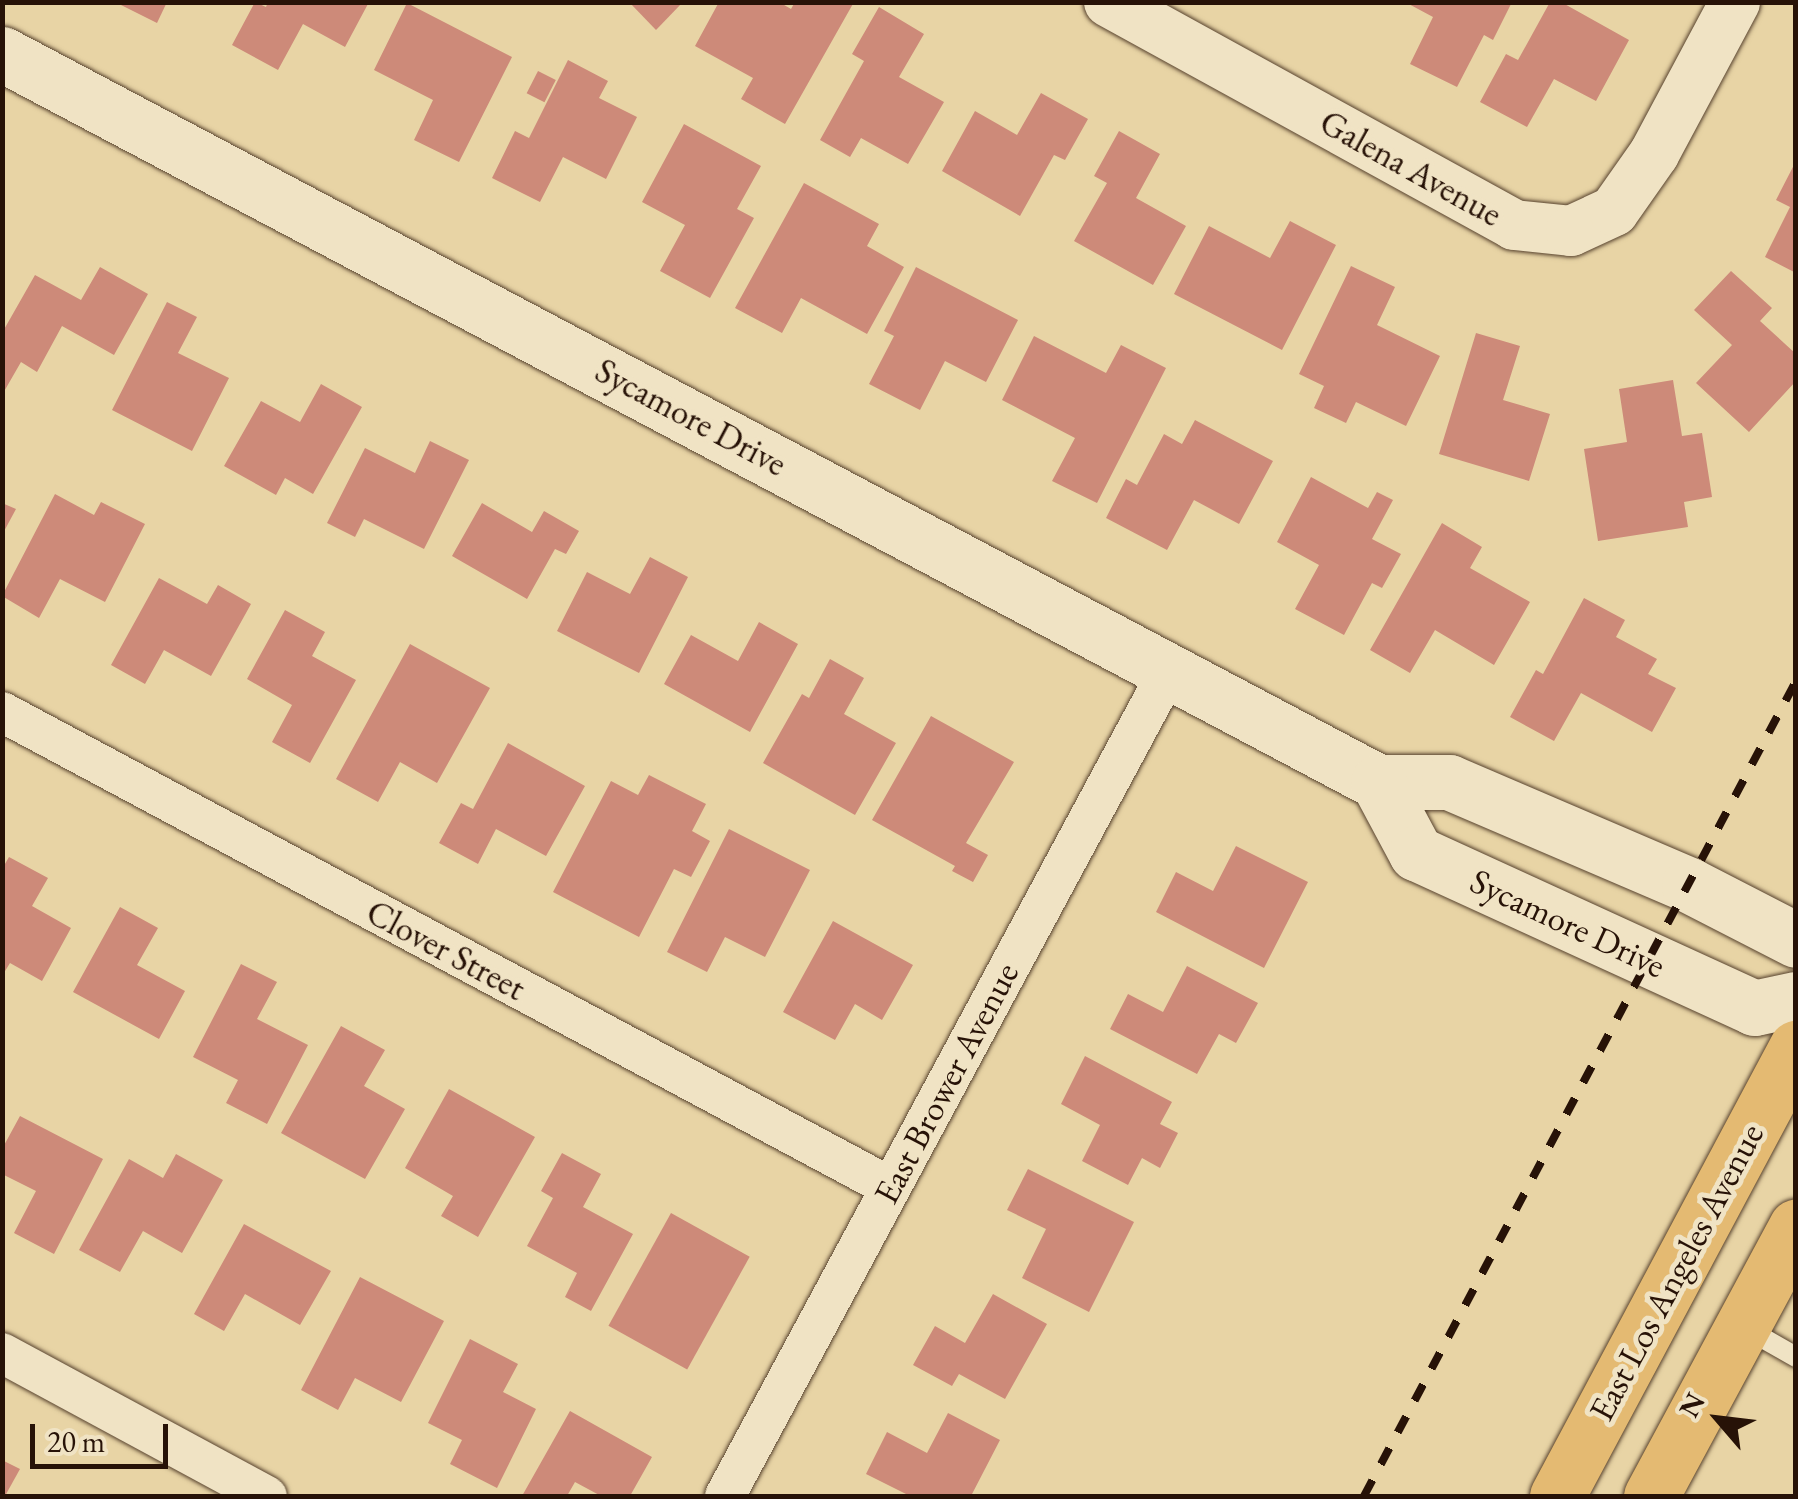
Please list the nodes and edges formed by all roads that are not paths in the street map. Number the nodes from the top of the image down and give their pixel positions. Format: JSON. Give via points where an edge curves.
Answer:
{"nodes":[{"id":1,"x":1109,"y":2,"type":"edge"},
{"id":2,"x":1734,"y":2,"type":"edge"},
{"id":3,"x":2,"y":54,"type":"edge"},
{"id":4,"x":1168,"y":670,"type":"junction"},
{"id":5,"x":2,"y":712,"type":"edge"},
{"id":6,"x":1378,"y":782,"type":"junction"},
{"id":7,"x":1796,"y":940,"type":"edge"},
{"id":8,"x":1796,"y":999,"type":"edge"},
{"id":9,"x":1796,"y":1048,"type":"edge"},
{"id":10,"x":890,"y":1187,"type":"junction"},
{"id":11,"x":1796,"y":1226,"type":"edge"},
{"id":12,"x":1743,"y":1326,"type":"junction"},
{"id":13,"x":2,"y":1353,"type":"edge"},
{"id":14,"x":1796,"y":1357,"type":"edge"},
{"id":15,"x":267,"y":1496,"type":"edge"},
{"id":16,"x":726,"y":1496,"type":"edge"},
{"id":17,"x":1557,"y":1496,"type":"edge"},
{"id":18,"x":1651,"y":1496,"type":"edge"}],
"edges":[{"from":1,"to":2,"type":"street","name":"Galena Avenue","via":[[1514,225],[1571,231],[1614,211],[1654,154]]},
{"from":3,"to":4,"type":"main road","name":"Sycamore Drive"},
{"from":4,"to":6,"type":"main road","name":"Sycamore Drive"},
{"from":4,"to":10,"type":"street","name":"East Brower Avenue"},
{"from":5,"to":10,"type":"street","name":"Clover Street"},
{"from":6,"to":7,"type":"main road","name":"Sycamore Drive","via":[[1449,782]]},
{"from":6,"to":8,"type":"main road","name":"Sycamore Drive","via":[[1416,853],[1754,1008]]},
{"from":9,"to":17,"type":"main road","name":"East Los Angeles Avenue"},
{"from":10,"to":16,"type":"street","name":"East Brower Avenue"},
{"from":11,"to":12,"type":"main road"},
{"from":12,"to":14,"type":"lane"},
{"from":12,"to":18,"type":"main road"},
{"from":13,"to":15,"type":"street"}]}
